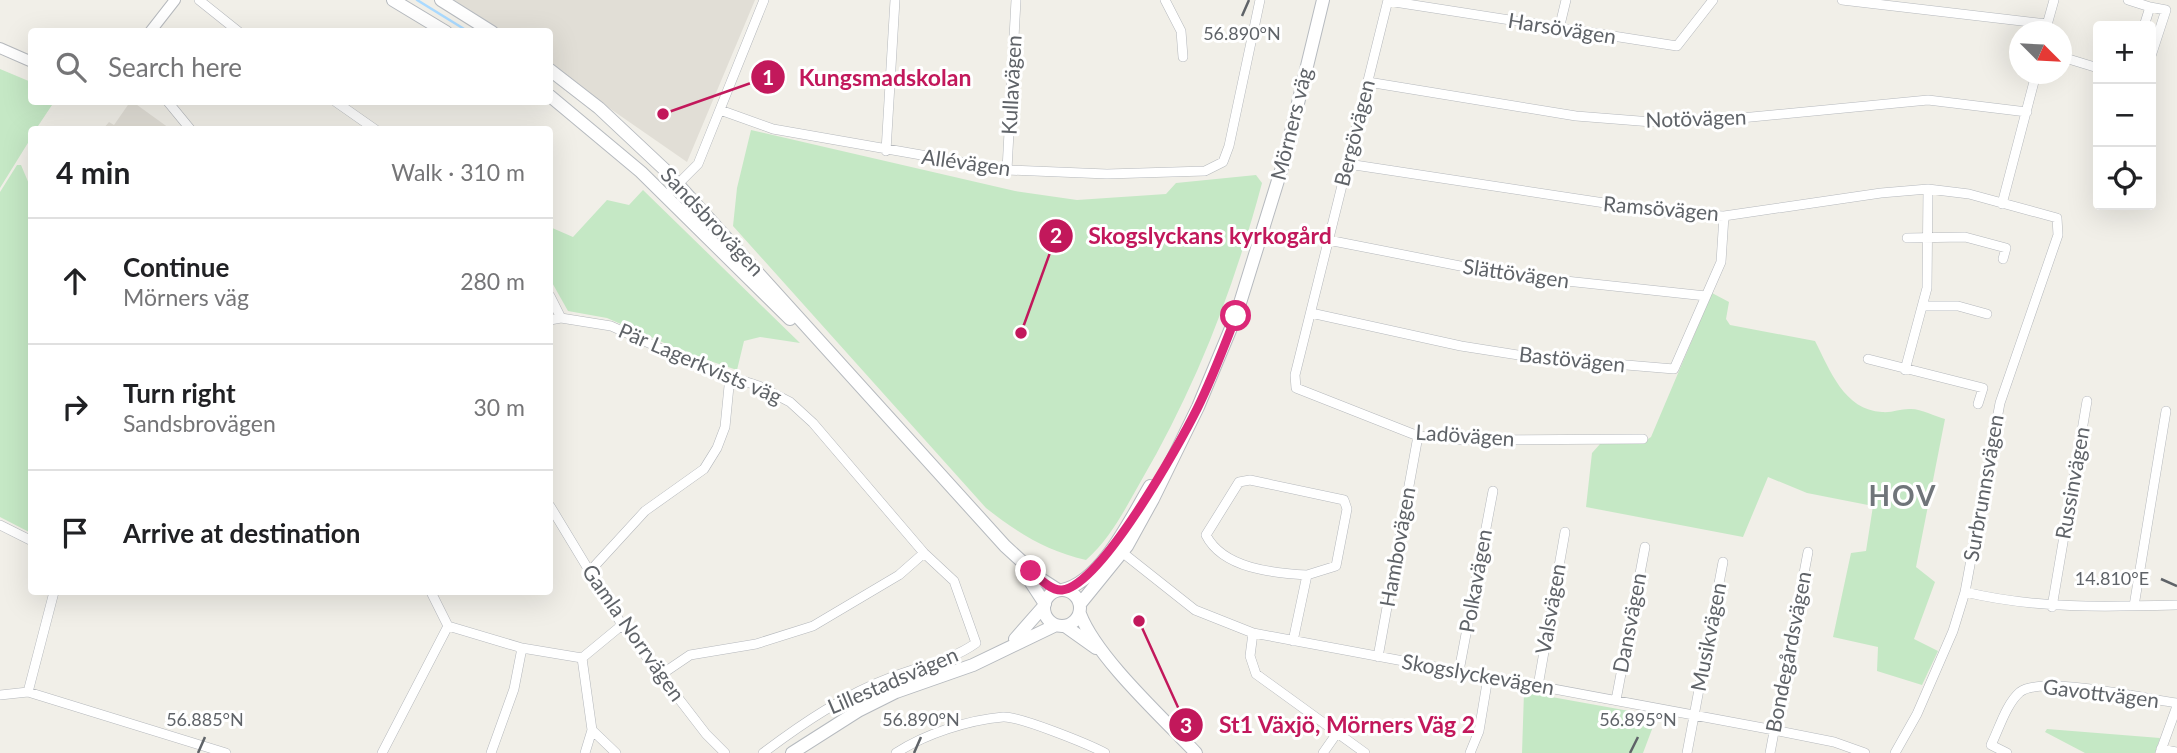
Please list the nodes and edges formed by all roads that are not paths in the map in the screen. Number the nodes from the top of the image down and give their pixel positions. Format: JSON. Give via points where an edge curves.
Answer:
{"nodes":[{"id":1,"x":175,"y":0,"type":"edge"},
{"id":2,"x":198,"y":0,"type":"edge"},
{"id":3,"x":393,"y":0,"type":"edge"},
{"id":4,"x":441,"y":0,"type":"edge"},
{"id":5,"x":764,"y":0,"type":"edge"},
{"id":6,"x":895,"y":0,"type":"edge"},
{"id":7,"x":1016,"y":0,"type":"edge"},
{"id":8,"x":1165,"y":0,"type":"edge"},
{"id":9,"x":1260,"y":0,"type":"edge"},
{"id":10,"x":1323,"y":0,"type":"edge"},
{"id":11,"x":1566,"y":0,"type":"edge"},
{"id":12,"x":1713,"y":0,"type":"edge"},
{"id":13,"x":1842,"y":0,"type":"edge"},
{"id":14,"x":1969,"y":0,"type":"edge"},
{"id":15,"x":2054,"y":0,"type":"edge"},
{"id":16,"x":2128,"y":0,"type":"edge"},
{"id":17,"x":1388,"y":1,"type":"edge"},
{"id":18,"x":2150,"y":7,"type":"junction"},
{"id":19,"x":1972,"y":13,"type":"junction"},
{"id":20,"x":2011,"y":21,"type":"edge"},
{"id":21,"x":2048,"y":21,"type":"edge"},
{"id":22,"x":2146,"y":21,"type":"edge"},
{"id":23,"x":153,"y":28,"type":"edge"},
{"id":24,"x":234,"y":28,"type":"edge"},
{"id":25,"x":439,"y":28,"type":"edge"},
{"id":26,"x":486,"y":28,"type":"edge"},
{"id":27,"x":1559,"y":30,"type":"junction"},
{"id":28,"x":2156,"y":41,"type":"edge"},
{"id":29,"x":0,"y":48,"type":"edge"},
{"id":30,"x":1183,"y":57,"type":"dead end"},
{"id":31,"x":28,"y":60,"type":"edge"},
{"id":32,"x":2072,"y":60,"type":"edge"},
{"id":33,"x":2093,"y":66,"type":"edge"},
{"id":34,"x":553,"y":72,"type":"edge"},
{"id":35,"x":1368,"y":82,"type":"junction"},
{"id":36,"x":2033,"y":84,"type":"edge"},
{"id":37,"x":553,"y":99,"type":"edge"},
{"id":38,"x":170,"y":105,"type":"edge"},
{"id":39,"x":341,"y":105,"type":"edge"},
{"id":40,"x":720,"y":110,"type":"junction"},
{"id":41,"x":2026,"y":112,"type":"junction"},
{"id":42,"x":188,"y":126,"type":"edge"},
{"id":43,"x":370,"y":126,"type":"edge"},
{"id":44,"x":886,"y":151,"type":"junction"},
{"id":45,"x":1348,"y":164,"type":"junction"},
{"id":46,"x":1007,"y":170,"type":"junction"},
{"id":47,"x":677,"y":186,"type":"junction"},
{"id":48,"x":1928,"y":189,"type":"junction"},
{"id":49,"x":665,"y":197,"type":"junction"},
{"id":50,"x":2002,"y":204,"type":"junction"},
{"id":51,"x":1724,"y":216,"type":"junction"},
{"id":52,"x":2057,"y":218,"type":"joint"},
{"id":53,"x":1928,"y":237,"type":"junction"},
{"id":54,"x":1908,"y":238,"type":"dead end"},
{"id":55,"x":1328,"y":240,"type":"junction"},
{"id":56,"x":2003,"y":259,"type":"dead end"},
{"id":57,"x":1706,"y":296,"type":"junction"},
{"id":58,"x":553,"y":302,"type":"edge"},
{"id":59,"x":1922,"y":306,"type":"junction"},
{"id":60,"x":1311,"y":313,"type":"junction"},
{"id":61,"x":1987,"y":314,"type":"dead end"},
{"id":62,"x":561,"y":318,"type":"junction"},
{"id":63,"x":553,"y":319,"type":"edge"},
{"id":64,"x":1868,"y":359,"type":"dead end"},
{"id":65,"x":1905,"y":370,"type":"junction"},
{"id":66,"x":730,"y":376,"type":"junction"},
{"id":67,"x":861,"y":387,"type":"junction"},
{"id":68,"x":1296,"y":387,"type":"joint"},
{"id":69,"x":2087,"y":401,"type":"dead end"},
{"id":70,"x":1978,"y":404,"type":"dead end"},
{"id":71,"x":2166,"y":411,"type":"dead end"},
{"id":72,"x":1418,"y":436,"type":"junction"},
{"id":73,"x":1643,"y":439,"type":"dead end"},
{"id":74,"x":1493,"y":491,"type":"dead end"},
{"id":75,"x":553,"y":511,"type":"edge"},
{"id":76,"x":0,"y":526,"type":"edge"},
{"id":77,"x":1565,"y":532,"type":"dead end"},
{"id":78,"x":28,"y":539,"type":"edge"},
{"id":79,"x":1005,"y":546,"type":"junction"},
{"id":80,"x":1645,"y":547,"type":"dead end"},
{"id":81,"x":1118,"y":549,"type":"junction"},
{"id":82,"x":924,"y":552,"type":"junction"},
{"id":83,"x":1808,"y":552,"type":"dead end"},
{"id":84,"x":1723,"y":562,"type":"dead end"},
{"id":85,"x":590,"y":571,"type":"junction"},
{"id":86,"x":1307,"y":575,"type":"junction"},
{"id":87,"x":1060,"y":590,"type":"junction"},
{"id":88,"x":1965,"y":592,"type":"junction"},
{"id":89,"x":53,"y":595,"type":"edge"},
{"id":90,"x":432,"y":595,"type":"edge"},
{"id":91,"x":1045,"y":605,"type":"junction"},
{"id":92,"x":2177,"y":605,"type":"edge"},
{"id":93,"x":2134,"y":606,"type":"junction"},
{"id":94,"x":2052,"y":607,"type":"junction"},
{"id":95,"x":1080,"y":609,"type":"junction"},
{"id":96,"x":622,"y":625,"type":"junction"},
{"id":97,"x":1060,"y":625,"type":"junction"},
{"id":98,"x":448,"y":626,"type":"junction"},
{"id":99,"x":1253,"y":634,"type":"junction"},
{"id":100,"x":1293,"y":641,"type":"junction"},
{"id":101,"x":976,"y":643,"type":"joint"},
{"id":102,"x":522,"y":648,"type":"junction"},
{"id":103,"x":994,"y":656,"type":"junction"},
{"id":104,"x":1378,"y":657,"type":"junction"},
{"id":105,"x":582,"y":658,"type":"junction"},
{"id":106,"x":1121,"y":671,"type":"junction"},
{"id":107,"x":1459,"y":671,"type":"junction"},
{"id":108,"x":660,"y":676,"type":"junction"},
{"id":109,"x":1488,"y":677,"type":"junction"},
{"id":110,"x":1538,"y":686,"type":"junction"},
{"id":111,"x":28,"y":692,"type":"junction"},
{"id":112,"x":0,"y":695,"type":"edge"},
{"id":113,"x":1616,"y":700,"type":"junction"},
{"id":114,"x":2177,"y":704,"type":"edge"},
{"id":115,"x":1694,"y":715,"type":"junction"},
{"id":116,"x":810,"y":718,"type":"junction"},
{"id":117,"x":592,"y":730,"type":"junction"},
{"id":118,"x":1774,"y":730,"type":"junction"},
{"id":119,"x":820,"y":733,"type":"junction"},
{"id":120,"x":1337,"y":733,"type":"junction"},
{"id":121,"x":2161,"y":751,"type":"edge"},
{"id":122,"x":2177,"y":752,"type":"edge"},
{"id":123,"x":226,"y":753,"type":"edge"},
{"id":124,"x":382,"y":753,"type":"edge"},
{"id":125,"x":491,"y":753,"type":"edge"},
{"id":126,"x":585,"y":753,"type":"edge"},
{"id":127,"x":616,"y":753,"type":"edge"},
{"id":128,"x":725,"y":753,"type":"edge"},
{"id":129,"x":763,"y":753,"type":"edge"},
{"id":130,"x":792,"y":753,"type":"edge"},
{"id":131,"x":896,"y":753,"type":"edge"},
{"id":132,"x":1105,"y":753,"type":"edge"},
{"id":133,"x":1196,"y":753,"type":"edge"},
{"id":134,"x":1323,"y":753,"type":"edge"},
{"id":135,"x":1365,"y":753,"type":"edge"},
{"id":136,"x":1470,"y":753,"type":"edge"},
{"id":137,"x":1687,"y":753,"type":"edge"},
{"id":138,"x":1769,"y":753,"type":"edge"},
{"id":139,"x":1865,"y":753,"type":"edge"},
{"id":140,"x":1895,"y":753,"type":"edge"},
{"id":141,"x":2007,"y":753,"type":"edge"}],
"edges":[{"from":1,"to":23,"type":"street"},
{"from":2,"to":24,"type":"street"},
{"from":3,"to":25,"type":"main road"},
{"from":4,"to":26,"type":"main road"},
{"from":5,"to":40,"type":"street"},
{"from":6,"to":44,"type":"street"},
{"from":7,"to":46,"type":"street","name":"Kullavägen"},
{"from":8,"to":30,"type":"street","via":[[1181,31]]},
{"from":9,"to":46,"type":"street","name":"Allévägen","via":[[1229,146],[1217,167],[1107,174]]},
{"from":10,"to":81,"type":"main road","name":"Mörners väg","via":[[1250,277],[1180,442]]},
{"from":11,"to":27,"type":"street"},
{"from":12,"to":27,"type":"street","name":"Harsövägen","via":[[1677,46]]},
{"from":13,"to":19,"type":"street"},
{"from":14,"to":19,"type":"street"},
{"from":15,"to":21,"type":"street"},
{"from":16,"to":18,"type":"street"},
{"from":17,"to":27,"type":"street","name":"Harsövägen"},
{"from":17,"to":35,"type":"street","name":"Bergövägen"},
{"from":18,"to":22,"type":"street"},
{"from":18,"to":28,"type":"street","via":[[2166,10]]},
{"from":19,"to":20,"type":"street"},
{"from":29,"to":31,"type":"street"},
{"from":32,"to":33,"type":"street"},
{"from":34,"to":47,"type":"main road","name":"Sandsbrovägen","via":[[622,129]]},
{"from":35,"to":41,"type":"street","name":"Notövägen","via":[[1639,122],[1720,120],[1928,100]]},
{"from":35,"to":45,"type":"street","name":"Bergövägen"},
{"from":36,"to":41,"type":"street"},
{"from":37,"to":49,"type":"main road","name":"Sandsbrovägen"},
{"from":38,"to":42,"type":"street"},
{"from":39,"to":43,"type":"street"},
{"from":40,"to":44,"type":"street","name":"Allévägen","via":[[773,129]]},
{"from":40,"to":47,"type":"street","via":[[698,164]]},
{"from":41,"to":50,"type":"street"},
{"from":44,"to":46,"type":"street","name":"Allévägen"},
{"from":45,"to":51,"type":"street","name":"Ramsövägen","via":[[1639,210]]},
{"from":45,"to":55,"type":"street","name":"Bergövägen"},
{"from":47,"to":49,"type":"street"},
{"from":47,"to":67,"type":"main road","name":"Sandsbrovägen"},
{"from":48,"to":50,"type":"street","name":"Ramsövägen"},
{"from":48,"to":51,"type":"street","name":"Ramsövägen"},
{"from":48,"to":53,"type":"street"},
{"from":49,"to":67,"type":"main road","name":"Sandsbrovägen"},
{"from":50,"to":52,"type":"street","name":"Ramsövägen"},
{"from":51,"to":57,"type":"street","name":"Bastövägen","via":[[1721,262]]},
{"from":52,"to":88,"type":"street","name":"Surbrunnsvägen","via":[[2058,235],[2000,403]]},
{"from":53,"to":54,"type":"street"},
{"from":53,"to":56,"type":"street","via":[[1965,237],[2006,248]]},
{"from":53,"to":59,"type":"street"},
{"from":55,"to":57,"type":"street","name":"Slättövägen","via":[[1501,274]]},
{"from":55,"to":60,"type":"street","name":"Bergövägen"},
{"from":57,"to":60,"type":"street","name":"Bastövägen","via":[[1674,369],[1461,346]]},
{"from":58,"to":62,"type":"street"},
{"from":59,"to":61,"type":"street","via":[[1958,306]]},
{"from":59,"to":65,"type":"street"},
{"from":60,"to":68,"type":"street","name":"Bergövägen"},
{"from":62,"to":63,"type":"street","name":"Pär Lagerkvists väg"},
{"from":62,"to":66,"type":"street","name":"Pär Lagerkvists väg","via":[[611,326]]},
{"from":64,"to":65,"type":"street"},
{"from":65,"to":70,"type":"street","via":[[1983,388]]},
{"from":66,"to":82,"type":"street","name":"Pär Lagerkvists väg","via":[[790,402]]},
{"from":66,"to":85,"type":"street","via":[[725,427],[704,469],[645,511]]},
{"from":67,"to":79,"type":"main road","name":"Sandsbrovägen"},
{"from":68,"to":72,"type":"street","name":"Ladövägen"},
{"from":69,"to":94,"type":"street","name":"Russinvägen"},
{"from":71,"to":93,"type":"street"},
{"from":72,"to":73,"type":"street","name":"Ladövägen"},
{"from":72,"to":104,"type":"street","name":"Hambovägen"},
{"from":74,"to":107,"type":"street","name":"Polkavägen"},
{"from":75,"to":85,"type":"street","name":"Gamla Norrvägen"},
{"from":76,"to":78,"type":"street"},
{"from":77,"to":110,"type":"street","name":"Valsvägen"},
{"from":79,"to":87,"type":"main road","name":"Sandsbrovägen"},
{"from":79,"to":91,"type":"main road","name":"Sandsbrovägen"},
{"from":80,"to":113,"type":"street","name":"Dansvägen"},
{"from":81,"to":87,"type":"main road","name":"Mörners väg","via":[[1078,583]]},
{"from":81,"to":95,"type":"main road","name":"Mörners väg"},
{"from":81,"to":99,"type":"street","name":"Skogslyckevägen","via":[[1195,610]]},
{"from":82,"to":101,"type":"street","name":"Pär Lagerkvists väg","via":[[954,581]]},
{"from":82,"to":108,"type":"street","via":[[899,575],[813,626],[757,644],[690,655]]},
{"from":83,"to":118,"type":"street","name":"Bondegårdsvägen"},
{"from":84,"to":115,"type":"street","name":"Musikvägen"},
{"from":85,"to":96,"type":"street","name":"Gamla Norrvägen"},
{"from":86,"to":86,"type":"street","via":[[1336,566],[1347,509],[1344,500],[1250,480],[1239,482],[1206,535],[1211,544],[1232,559],[1264,571]]},
{"from":86,"to":100,"type":"street"},
{"from":87,"to":91,"type":"main road","via":[[1051,594]]},
{"from":87,"to":95,"type":"main road","via":[[1074,594]]},
{"from":88,"to":94,"type":"street"},
{"from":88,"to":140,"type":"street","name":"Surbrunnsvägen","via":[[1937,671]]},
{"from":89,"to":111,"type":"street"},
{"from":90,"to":98,"type":"street"},
{"from":91,"to":97,"type":"main road","via":[[1048,619]]},
{"from":91,"to":103,"type":"main road","name":"Lillestadsvägen","via":[[1030,625]]},
{"from":92,"to":93,"type":"street"},
{"from":93,"to":94,"type":"street"},
{"from":95,"to":97,"type":"main road","via":[[1074,621]]},
{"from":95,"to":106,"type":"main road"},
{"from":96,"to":105,"type":"street"},
{"from":96,"to":108,"type":"street","name":"Gamla Norrvägen"},
{"from":97,"to":103,"type":"main road","name":"Lillestadsvägen"},
{"from":97,"to":106,"type":"main road","via":[[1084,638]]},
{"from":98,"to":102,"type":"street"},
{"from":98,"to":124,"type":"street"},
{"from":99,"to":100,"type":"street","name":"Skogslyckevägen"},
{"from":99,"to":120,"type":"street","via":[[1250,656],[1256,674]]},
{"from":100,"to":104,"type":"street","name":"Skogslyckevägen"},
{"from":101,"to":116,"type":"street","name":"Lillestadsvägen","via":[[854,693]]},
{"from":102,"to":105,"type":"street"},
{"from":102,"to":125,"type":"street","via":[[514,689]]},
{"from":103,"to":119,"type":"main road","name":"Lillestadsvägen","via":[[896,692]]},
{"from":104,"to":107,"type":"street","name":"Skogslyckevägen"},
{"from":105,"to":117,"type":"street"},
{"from":106,"to":133,"type":"main road"},
{"from":107,"to":109,"type":"street","name":"Skogslyckevägen"},
{"from":108,"to":128,"type":"street","name":"Gamla Norrvägen"},
{"from":109,"to":110,"type":"street","name":"Skogslyckevägen"},
{"from":109,"to":136,"type":"street","via":[[1479,731]]},
{"from":110,"to":113,"type":"street","name":"Skogslyckevägen"},
{"from":111,"to":112,"type":"street"},
{"from":111,"to":123,"type":"street"},
{"from":113,"to":115,"type":"street","name":"Skogslyckevägen"},
{"from":114,"to":121,"type":"street"},
{"from":114,"to":141,"type":"street","name":"Gavottvägen","via":[[2056,685],[2033,686],[2012,702],[1991,745]]},
{"from":115,"to":118,"type":"street","name":"Skogslyckevägen"},
{"from":115,"to":137,"type":"street","name":"Musikvägen"},
{"from":116,"to":119,"type":"street","name":"Lillestadsvägen"},
{"from":116,"to":129,"type":"street","name":"Lillestadsvägen"},
{"from":117,"to":126,"type":"street"},
{"from":117,"to":127,"type":"street"},
{"from":118,"to":138,"type":"street","name":"Bondegårdsvägen"},
{"from":118,"to":139,"type":"street","name":"Skogslyckevägen"},
{"from":119,"to":130,"type":"main road","name":"Lillestadsvägen"},
{"from":120,"to":134,"type":"street"},
{"from":120,"to":135,"type":"street"},
{"from":121,"to":122,"type":"street"},
{"from":131,"to":132,"type":"street","via":[[947,730],[1003,718]]}]}
